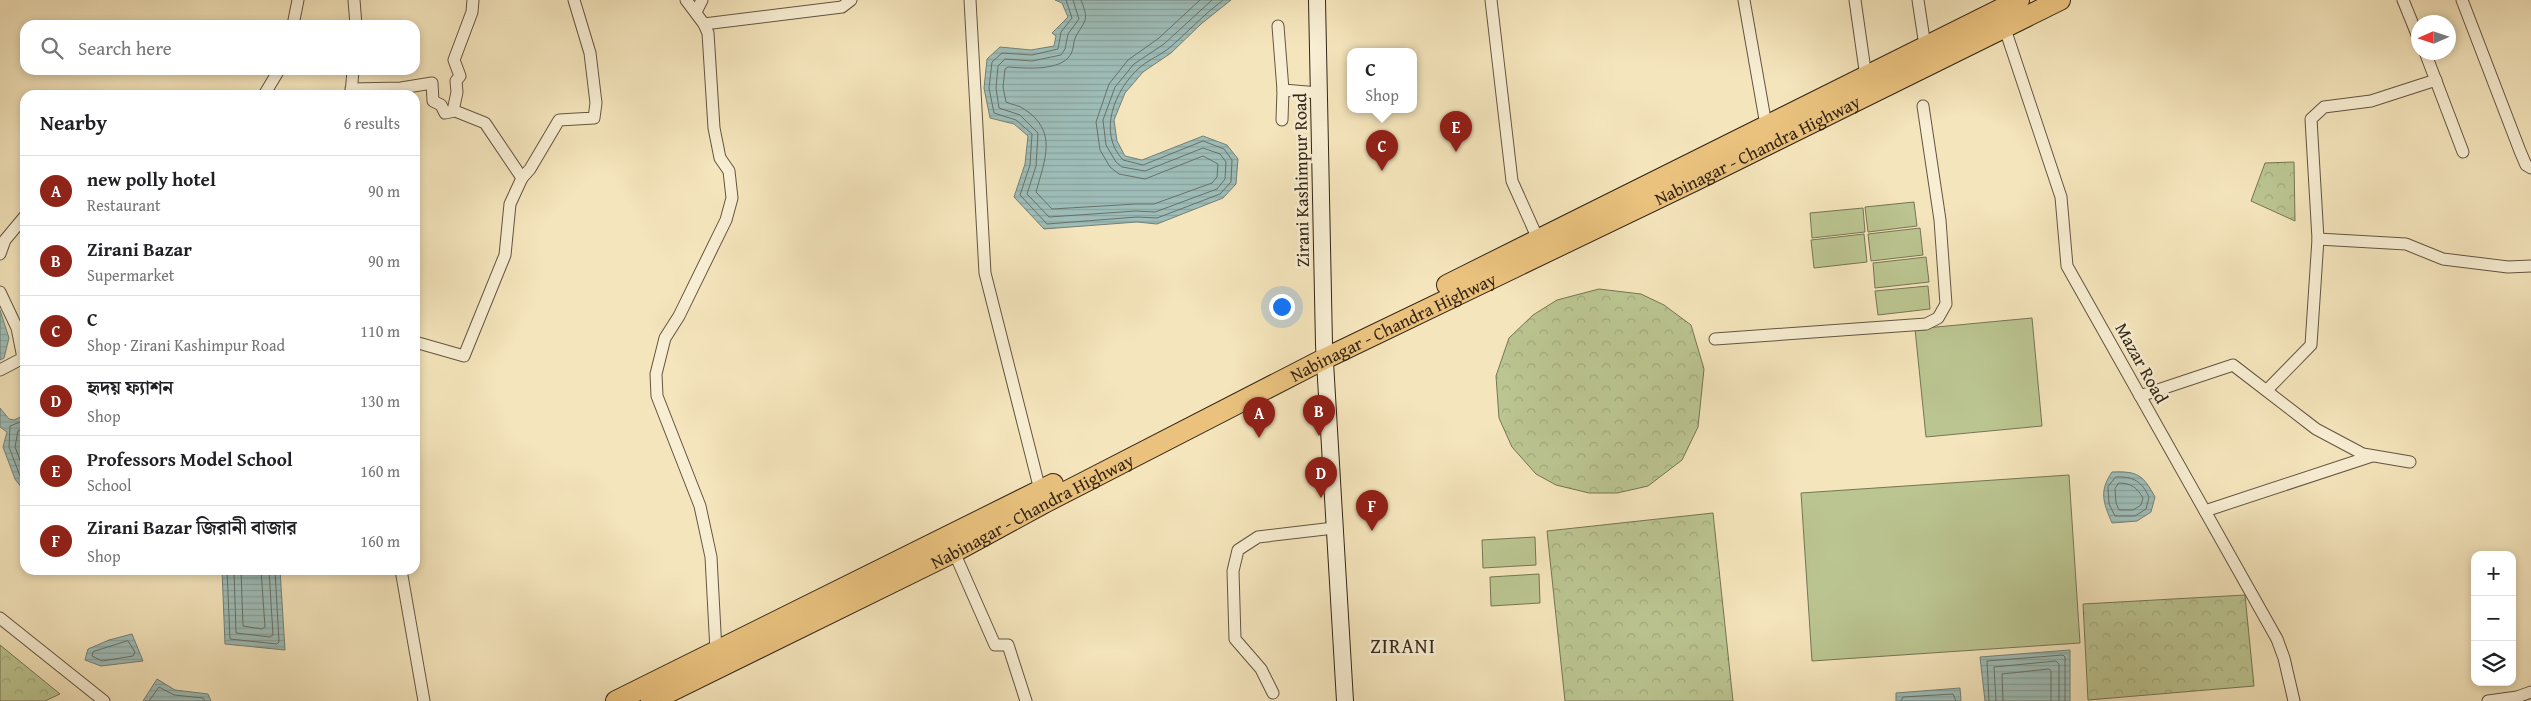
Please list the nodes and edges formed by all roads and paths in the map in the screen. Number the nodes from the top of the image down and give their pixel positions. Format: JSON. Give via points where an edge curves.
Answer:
{"nodes":[{"id":1,"x":298,"y":0,"type":"edge"},
{"id":2,"x":354,"y":0,"type":"edge"},
{"id":3,"x":473,"y":0,"type":"edge"},
{"id":4,"x":574,"y":0,"type":"edge"},
{"id":5,"x":686,"y":0,"type":"edge"},
{"id":6,"x":702,"y":0,"type":"edge"},
{"id":7,"x":851,"y":0,"type":"edge"},
{"id":8,"x":970,"y":0,"type":"edge"},
{"id":9,"x":1317,"y":0,"type":"edge"},
{"id":10,"x":1491,"y":0,"type":"edge"},
{"id":11,"x":1744,"y":0,"type":"edge"},
{"id":12,"x":1855,"y":0,"type":"edge"},
{"id":13,"x":1918,"y":0,"type":"edge"},
{"id":14,"x":2019,"y":0,"type":"edge"},
{"id":15,"x":2060,"y":0,"type":"edge"},
{"id":16,"x":2403,"y":0,"type":"edge"},
{"id":17,"x":2462,"y":0,"type":"edge"},
{"id":18,"x":696,"y":12,"type":"junction"},
{"id":19,"x":294,"y":20,"type":"edge"},
{"id":20,"x":356,"y":20,"type":"edge"},
{"id":21,"x":2411,"y":20,"type":"edge"},
{"id":22,"x":704,"y":24,"type":"junction"},
{"id":23,"x":1278,"y":26,"type":"dead end"},
{"id":24,"x":2004,"y":26,"type":"junction"},
{"id":25,"x":1925,"y":46,"type":"junction"},
{"id":26,"x":2428,"y":60,"type":"edge"},
{"id":27,"x":276,"y":75,"type":"edge"},
{"id":28,"x":353,"y":75,"type":"edge"},
{"id":29,"x":1866,"y":77,"type":"junction"},
{"id":30,"x":2436,"y":80,"type":"junction"},
{"id":31,"x":267,"y":90,"type":"edge"},
{"id":32,"x":351,"y":90,"type":"edge"},
{"id":33,"x":376,"y":90,"type":"edge"},
{"id":34,"x":1283,"y":90,"type":"junction"},
{"id":35,"x":1319,"y":93,"type":"junction"},
{"id":36,"x":1923,"y":106,"type":"dead end"},
{"id":37,"x":453,"y":111,"type":"junction"},
{"id":38,"x":1282,"y":120,"type":"dead end"},
{"id":39,"x":1766,"y":125,"type":"junction"},
{"id":40,"x":2463,"y":152,"type":"dead end"},
{"id":41,"x":2531,"y":168,"type":"edge"},
{"id":42,"x":522,"y":178,"type":"junction"},
{"id":43,"x":20,"y":222,"type":"edge"},
{"id":44,"x":2318,"y":239,"type":"junction"},
{"id":45,"x":1538,"y":240,"type":"junction"},
{"id":46,"x":0,"y":254,"type":"edge"},
{"id":47,"x":2531,"y":266,"type":"edge"},
{"id":48,"x":0,"y":292,"type":"edge"},
{"id":49,"x":1715,"y":339,"type":"dead end"},
{"id":50,"x":20,"y":340,"type":"edge"},
{"id":51,"x":420,"y":343,"type":"edge"},
{"id":52,"x":1324,"y":352,"type":"junction"},
{"id":53,"x":20,"y":360,"type":"edge"},
{"id":54,"x":0,"y":370,"type":"edge"},
{"id":55,"x":2266,"y":390,"type":"junction"},
{"id":56,"x":2140,"y":396,"type":"junction"},
{"id":57,"x":2373,"y":456,"type":"junction"},
{"id":58,"x":2410,"y":462,"type":"dead end"},
{"id":59,"x":1042,"y":496,"type":"junction"},
{"id":60,"x":2205,"y":512,"type":"junction"},
{"id":61,"x":1334,"y":528,"type":"junction"},
{"id":62,"x":954,"y":552,"type":"junction"},
{"id":63,"x":402,"y":575,"type":"edge"},
{"id":64,"x":0,"y":618,"type":"edge"},
{"id":65,"x":716,"y":651,"type":"junction"},
{"id":66,"x":2531,"y":692,"type":"edge"},
{"id":67,"x":1273,"y":693,"type":"dead end"},
{"id":68,"x":104,"y":701,"type":"edge"},
{"id":69,"x":424,"y":701,"type":"edge"},
{"id":70,"x":616,"y":701,"type":"edge"},
{"id":71,"x":651,"y":701,"type":"edge"},
{"id":72,"x":1026,"y":701,"type":"edge"},
{"id":73,"x":1345,"y":701,"type":"edge"},
{"id":74,"x":2294,"y":701,"type":"edge"},
{"id":75,"x":2488,"y":701,"type":"edge"}],
"edges":[{"from":1,"to":19,"type":"street"},
{"from":2,"to":20,"type":"street"},
{"from":3,"to":37,"type":"street","via":[[472,12],[454,60],[460,76],[456,81]]},
{"from":4,"to":42,"type":"street","via":[[590,53],[596,103],[594,118],[559,120]]},
{"from":5,"to":18,"type":"street"},
{"from":6,"to":18,"type":"street"},
{"from":7,"to":22,"type":"street","via":[[842,7]]},
{"from":8,"to":59,"type":"street","via":[[985,273]]},
{"from":9,"to":35,"type":"street","name":"Zirani Kashimpur Road"},
{"from":10,"to":45,"type":"street","via":[[1512,181]]},
{"from":11,"to":39,"type":"street"},
{"from":12,"to":29,"type":"street"},
{"from":13,"to":25,"type":"street"},
{"from":14,"to":25,"type":"highway","name":"Nabinagar - Chandra Highway"},
{"from":15,"to":24,"type":"highway","name":"Nabinagar - Chandra Highway"},
{"from":16,"to":21,"type":"street"},
{"from":17,"to":41,"type":"street","via":[[2520,152]]},
{"from":18,"to":22,"type":"street"},
{"from":22,"to":65,"type":"street","via":[[708,33],[714,128],[720,158],[729,171],[732,198],[726,220],[665,338],[656,374],[657,396],[700,506],[710,557]]},
{"from":23,"to":34,"type":"street"},
{"from":24,"to":52,"type":"highway","name":"Nabinagar - Chandra Highway","via":[[1698,180]]},
{"from":24,"to":56,"type":"street","name":"Mazar Road","via":[[2061,197],[2067,266]]},
{"from":25,"to":29,"type":"highway","name":"Nabinagar - Chandra Highway"},
{"from":26,"to":30,"type":"street"},
{"from":27,"to":31,"type":"street"},
{"from":28,"to":32,"type":"street"},
{"from":29,"to":39,"type":"highway","name":"Nabinagar - Chandra Highway"},
{"from":30,"to":40,"type":"street"},
{"from":30,"to":44,"type":"street","via":[[2371,101],[2324,107],[2310,119]]},
{"from":33,"to":37,"type":"street","via":[[432,83],[433,102],[441,105],[445,113]]},
{"from":34,"to":35,"type":"street"},
{"from":34,"to":38,"type":"street"},
{"from":35,"to":52,"type":"street","name":"Zirani Kashimpur Road"},
{"from":36,"to":49,"type":"street","via":[[1940,220],[1946,304],[1938,318],[1926,324]]},
{"from":37,"to":42,"type":"street","via":[[485,123]]},
{"from":39,"to":45,"type":"highway","name":"Nabinagar - Chandra Highway"},
{"from":42,"to":51,"type":"street","via":[[510,204],[505,255],[464,356]]},
{"from":43,"to":46,"type":"street","via":[[5,240]]},
{"from":44,"to":47,"type":"street","via":[[2406,244],[2443,259],[2508,267]]},
{"from":44,"to":55,"type":"street","via":[[2311,345]]},
{"from":45,"to":52,"type":"highway","name":"Nabinagar - Chandra Highway"},
{"from":48,"to":50,"type":"street","via":[[18,328]]},
{"from":52,"to":59,"type":"highway","name":"Nabinagar - Chandra Highway"},
{"from":52,"to":61,"type":"street","name":"Zirani Kashimpur Road"},
{"from":53,"to":54,"type":"street"},
{"from":55,"to":56,"type":"street","via":[[2232,365]]},
{"from":55,"to":57,"type":"street","via":[[2316,429]]},
{"from":56,"to":60,"type":"street","name":"Mazar Road"},
{"from":57,"to":58,"type":"street"},
{"from":57,"to":60,"type":"street"},
{"from":59,"to":62,"type":"highway","name":"Nabinagar - Chandra Highway"},
{"from":59,"to":65,"type":"highway","name":"Nabinagar - Chandra Highway"},
{"from":60,"to":74,"type":"street","name":"Mazar Road","via":[[2277,639]]},
{"from":61,"to":67,"type":"street","via":[[1258,536],[1238,550],[1233,571],[1236,639],[1260,669]]},
{"from":61,"to":73,"type":"street","name":"Zirani Kashimpur Road"},
{"from":62,"to":71,"type":"highway","name":"Nabinagar - Chandra Highway"},
{"from":62,"to":72,"type":"street","via":[[995,645],[1008,645]]},
{"from":63,"to":69,"type":"street"},
{"from":64,"to":68,"type":"street"},
{"from":65,"to":70,"type":"highway","name":"Nabinagar - Chandra Highway"},
{"from":66,"to":75,"type":"street"}]}
